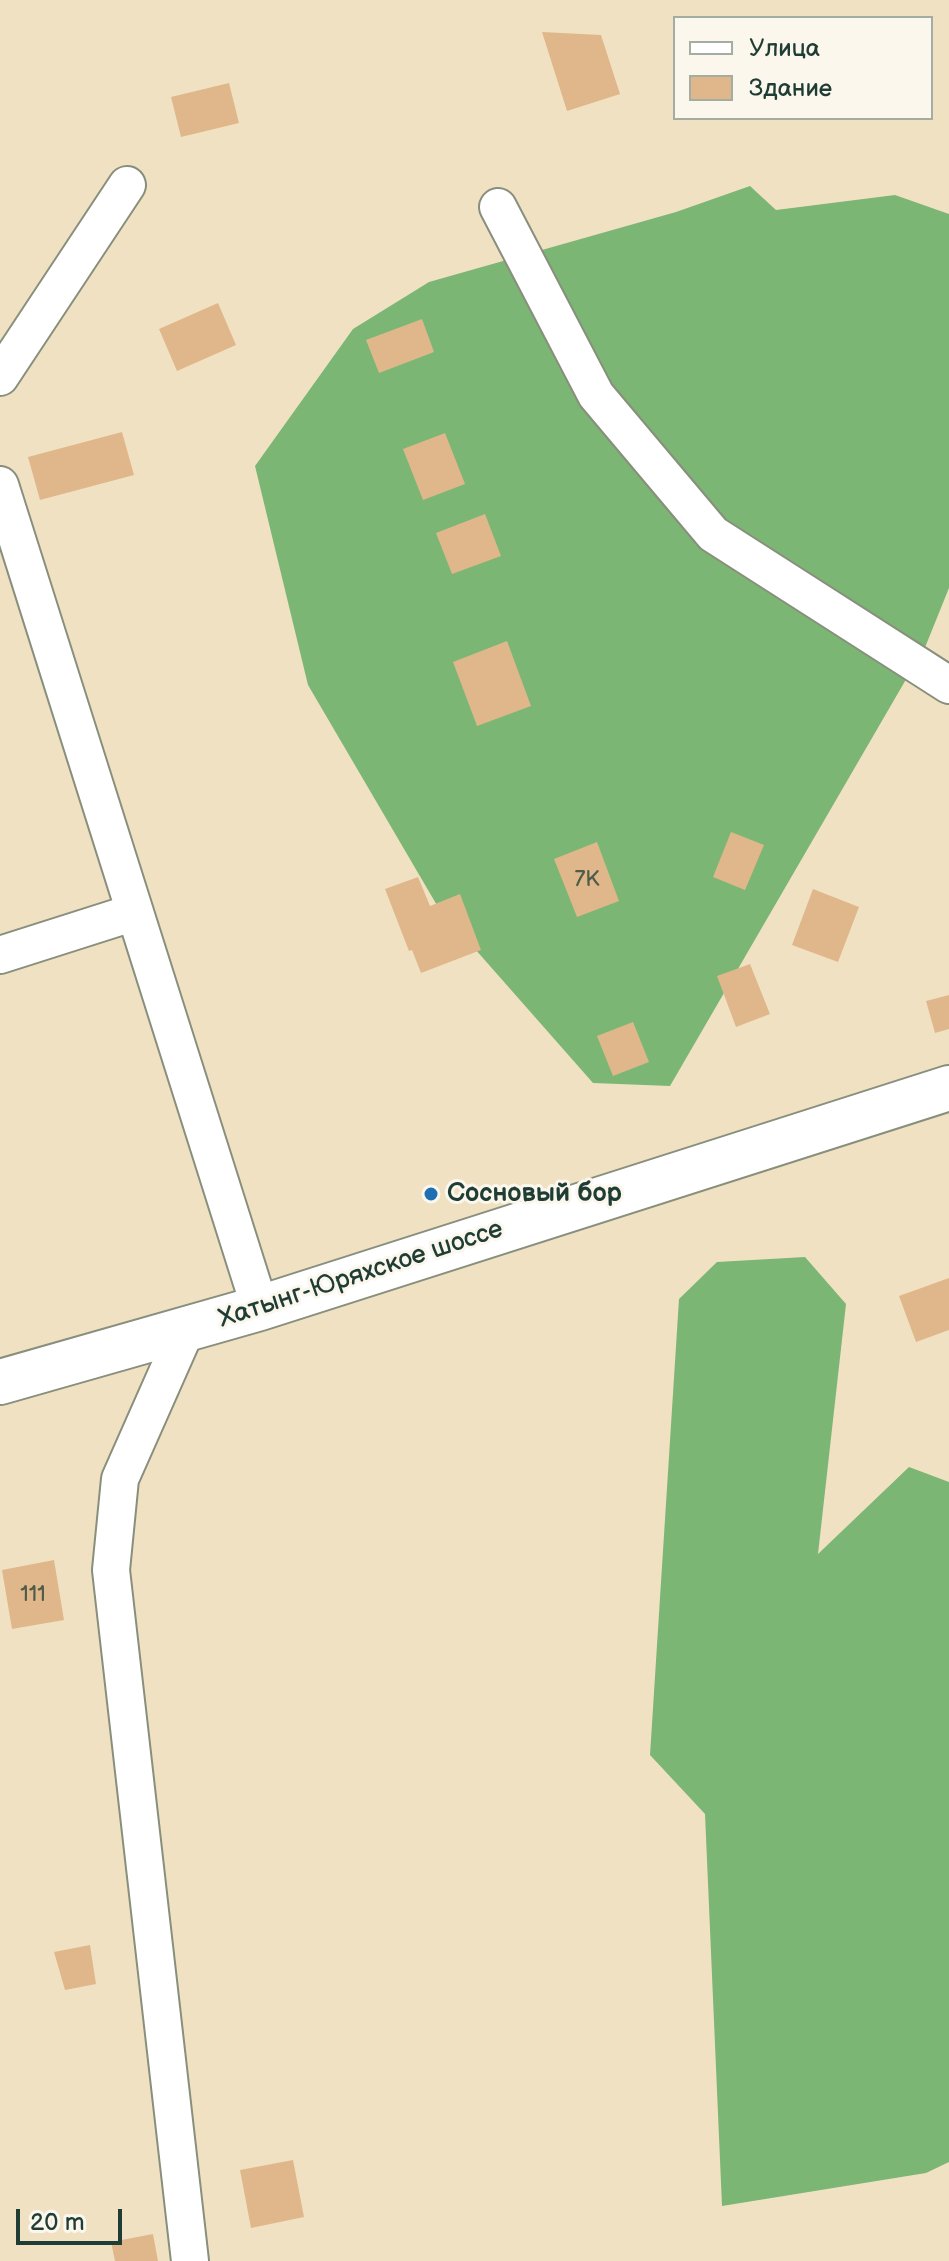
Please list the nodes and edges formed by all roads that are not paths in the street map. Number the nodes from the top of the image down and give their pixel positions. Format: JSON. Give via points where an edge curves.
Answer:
{"nodes":[{"id":1,"x":127,"y":185,"type":"dead end"},
{"id":2,"x":498,"y":207,"type":"dead end"},
{"id":3,"x":0,"y":377,"type":"edge"},
{"id":4,"x":0,"y":485,"type":"edge"},
{"id":5,"x":949,"y":685,"type":"edge"},
{"id":6,"x":135,"y":912,"type":"junction"},
{"id":7,"x":0,"y":955,"type":"edge"},
{"id":8,"x":949,"y":1088,"type":"edge"},
{"id":9,"x":260,"y":1308,"type":"junction"},
{"id":10,"x":186,"y":1330,"type":"junction"},
{"id":11,"x":0,"y":1382,"type":"edge"},
{"id":12,"x":190,"y":2261,"type":"edge"}],
"edges":[{"from":1,"to":3,"type":"street"},
{"from":2,"to":5,"type":"street","via":[[596,395],[713,534]]},
{"from":4,"to":6,"type":"street"},
{"from":6,"to":7,"type":"street"},
{"from":6,"to":9,"type":"street"},
{"from":8,"to":9,"type":"main road","name":"Хатынг-Юряхское шоссе"},
{"from":9,"to":10,"type":"main road","name":"Хатынг-Юряхское шоссе"},
{"from":10,"to":11,"type":"main road","name":"Хатынг-Юряхское шоссе"},
{"from":10,"to":12,"type":"street","via":[[120,1479],[111,1570]]}]}
